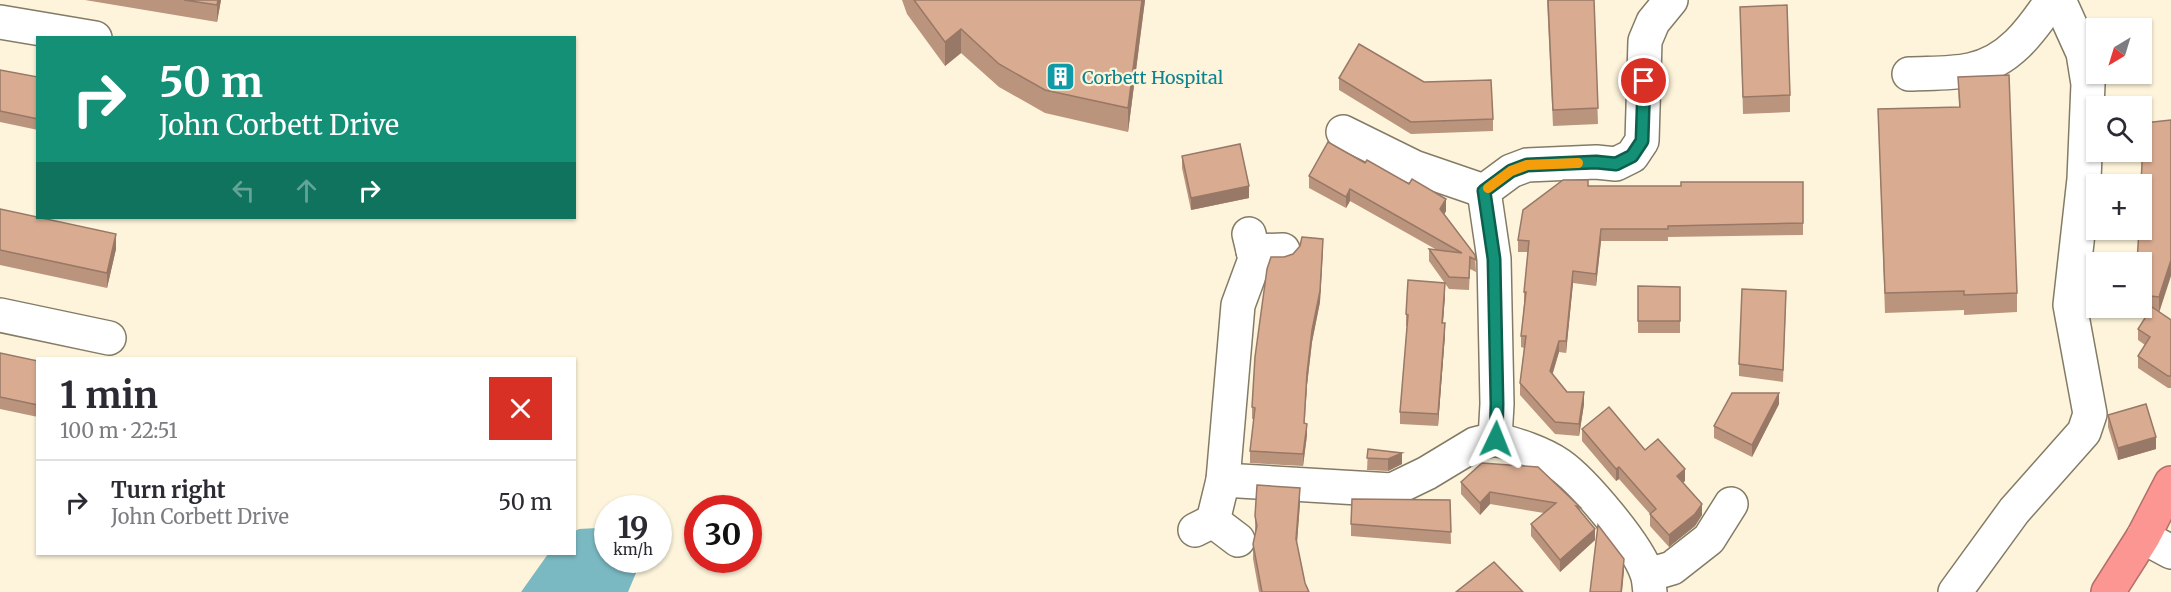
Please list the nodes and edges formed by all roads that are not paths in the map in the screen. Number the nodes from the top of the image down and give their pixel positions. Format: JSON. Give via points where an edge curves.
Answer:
{"nodes":[{"id":1,"x":2052,"y":0,"type":"edge"},
{"id":2,"x":2059,"y":0,"type":"edge"},
{"id":3,"x":1668,"y":1,"type":"edge"},
{"id":4,"x":0,"y":22,"type":"edge"},
{"id":5,"x":83,"y":36,"type":"edge"},
{"id":6,"x":1909,"y":74,"type":"dead end"},
{"id":7,"x":1343,"y":132,"type":"dead end"},
{"id":8,"x":1484,"y":191,"type":"junction"},
{"id":9,"x":1262,"y":245,"type":"dead end"},
{"id":10,"x":0,"y":315,"type":"edge"},
{"id":11,"x":109,"y":338,"type":"dead end"},
{"id":12,"x":1496,"y":439,"type":"junction"},
{"id":13,"x":1223,"y":480,"type":"junction"},
{"id":14,"x":2171,"y":483,"type":"edge"},
{"id":15,"x":1731,"y":504,"type":"dead end"},
{"id":16,"x":1215,"y":530,"type":"dead end"},
{"id":17,"x":2157,"y":545,"type":"edge"},
{"id":18,"x":1649,"y":583,"type":"edge"},
{"id":19,"x":1955,"y":592,"type":"edge"},
{"id":20,"x":2108,"y":592,"type":"edge"}],
"edges":[{"from":1,"to":6,"type":"street","via":[[2030,33],[2004,57],[1970,70]]},
{"from":2,"to":19,"type":"street","via":[[2083,53],[2088,84],[2084,179],[2070,305],[2090,414],[2084,432],[2014,511]]},
{"from":3,"to":8,"type":"street","via":[[1645,41],[1642,141],[1632,156],[1616,164],[1527,165],[1511,171]]},
{"from":4,"to":5,"type":"street"},
{"from":7,"to":8,"type":"street","via":[[1414,167]]},
{"from":8,"to":12,"type":"street","via":[[1494,259]]},
{"from":9,"to":13,"type":"street","via":[[1238,305]]},
{"from":10,"to":11,"type":"street"},
{"from":12,"to":13,"type":"street","via":[[1475,444],[1392,490]]},
{"from":12,"to":18,"type":"street","via":[[1560,465],[1596,498],[1639,555]]},
{"from":13,"to":16,"type":"street"},
{"from":14,"to":17,"type":"highway"},
{"from":15,"to":18,"type":"street","via":[[1708,540]]},
{"from":17,"to":20,"type":"highway"}]}
